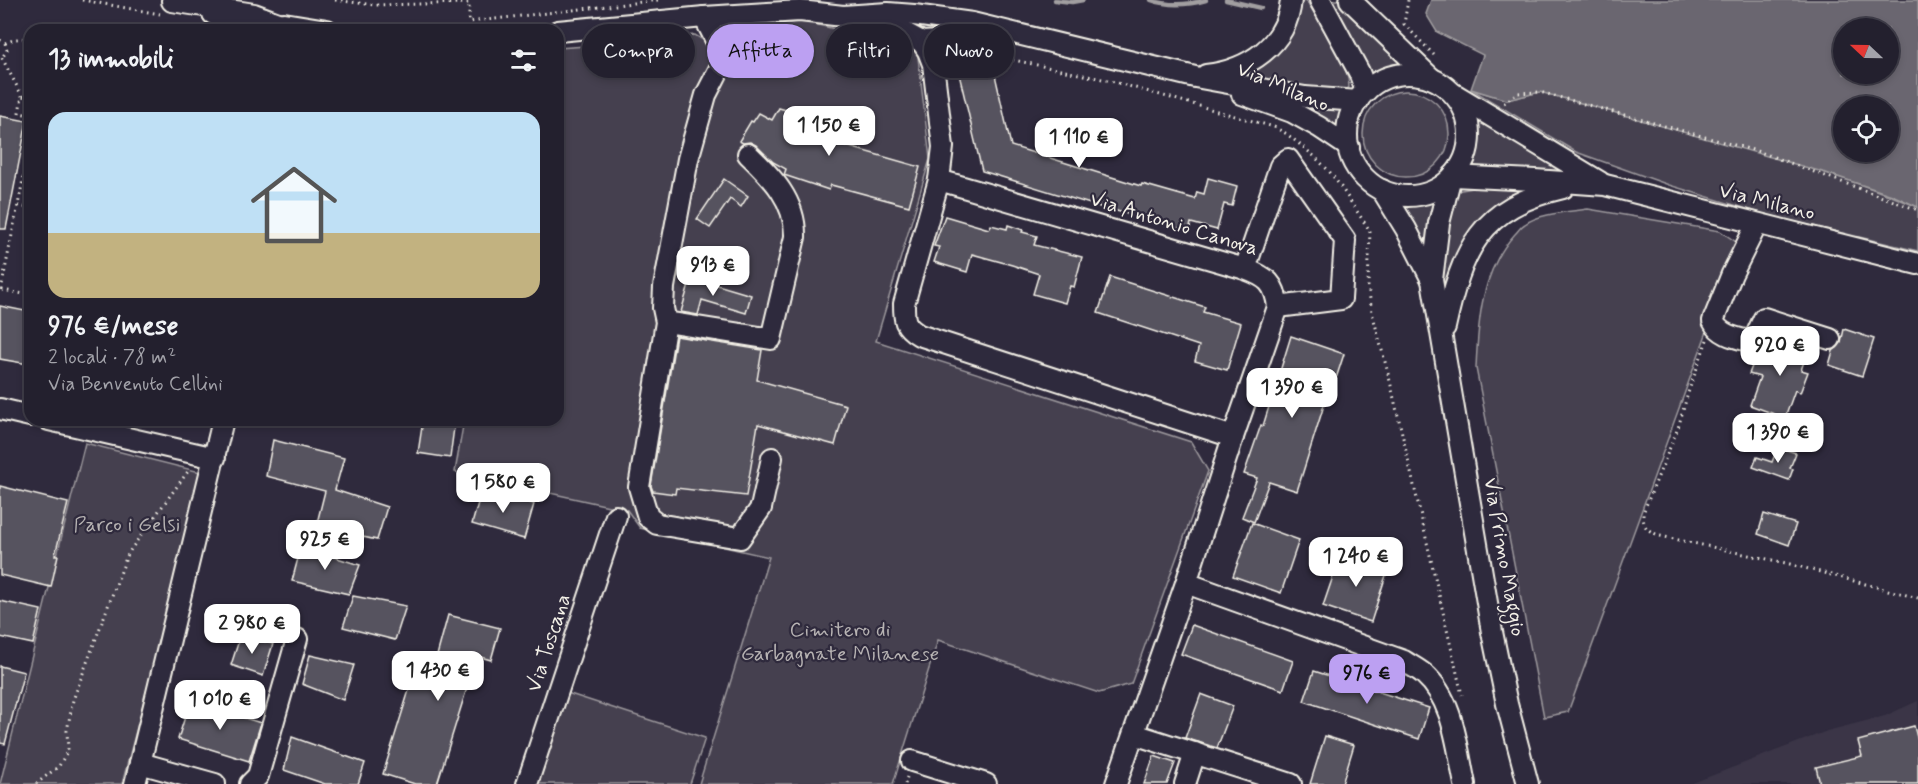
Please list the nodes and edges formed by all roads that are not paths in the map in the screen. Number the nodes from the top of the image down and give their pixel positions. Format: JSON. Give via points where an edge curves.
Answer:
{"nodes":[{"id":1,"x":1291,"y":0,"type":"edge"},
{"id":2,"x":1320,"y":0,"type":"edge"},
{"id":3,"x":1350,"y":0,"type":"edge"},
{"id":4,"x":170,"y":6,"type":"edge"},
{"id":5,"x":842,"y":11,"type":"edge"},
{"id":6,"x":704,"y":17,"type":"junction"},
{"id":7,"x":947,"y":19,"type":"junction"},
{"id":8,"x":235,"y":24,"type":"edge"},
{"id":9,"x":276,"y":24,"type":"edge"},
{"id":10,"x":564,"y":30,"type":"edge"},
{"id":11,"x":1029,"y":37,"type":"junction"},
{"id":12,"x":1014,"y":38,"type":"edge"},
{"id":13,"x":922,"y":42,"type":"junction"},
{"id":14,"x":924,"y":45,"type":"edge"},
{"id":15,"x":1195,"y":77,"type":"junction"},
{"id":16,"x":935,"y":78,"type":"edge"},
{"id":17,"x":1431,"y":78,"type":"junction"},
{"id":18,"x":1454,"y":94,"type":"junction"},
{"id":19,"x":1362,"y":96,"type":"junction"},
{"id":20,"x":1349,"y":147,"type":"junction"},
{"id":21,"x":748,"y":154,"type":"dead end"},
{"id":22,"x":1451,"y":178,"type":"junction"},
{"id":23,"x":939,"y":180,"type":"junction"},
{"id":24,"x":1605,"y":185,"type":"junction"},
{"id":25,"x":1382,"y":190,"type":"junction"},
{"id":26,"x":1757,"y":224,"type":"junction"},
{"id":27,"x":1918,"y":264,"type":"edge"},
{"id":28,"x":1245,"y":269,"type":"junction"},
{"id":29,"x":1432,"y":280,"type":"junction"},
{"id":30,"x":1278,"y":307,"type":"junction"},
{"id":31,"x":666,"y":322,"type":"junction"},
{"id":32,"x":1443,"y":337,"type":"junction"},
{"id":33,"x":1830,"y":339,"type":"dead end"},
{"id":34,"x":0,"y":409,"type":"edge"},
{"id":35,"x":24,"y":415,"type":"edge"},
{"id":36,"x":75,"y":426,"type":"edge"},
{"id":37,"x":221,"y":426,"type":"edge"},
{"id":38,"x":1233,"y":437,"type":"junction"},
{"id":39,"x":208,"y":457,"type":"junction"},
{"id":40,"x":772,"y":458,"type":"dead end"},
{"id":41,"x":616,"y":516,"type":"dead end"},
{"id":42,"x":1186,"y":584,"type":"junction"},
{"id":43,"x":297,"y":639,"type":"dead end"},
{"id":44,"x":1134,"y":734,"type":"junction"},
{"id":45,"x":1196,"y":753,"type":"junction"},
{"id":46,"x":912,"y":761,"type":"dead end"},
{"id":47,"x":140,"y":763,"type":"junction"},
{"id":48,"x":135,"y":784,"type":"edge"},
{"id":49,"x":215,"y":784,"type":"edge"},
{"id":50,"x":250,"y":784,"type":"edge"},
{"id":51,"x":527,"y":784,"type":"edge"},
{"id":52,"x":986,"y":784,"type":"edge"},
{"id":53,"x":1116,"y":784,"type":"edge"},
{"id":54,"x":1185,"y":784,"type":"edge"},
{"id":55,"x":1291,"y":784,"type":"edge"},
{"id":56,"x":1465,"y":784,"type":"edge"},
{"id":57,"x":1528,"y":784,"type":"edge"}],
"edges":[{"from":1,"to":15,"type":"street","via":[[1284,28],[1272,45],[1253,60],[1232,69]]},
{"from":2,"to":19,"type":"street","via":[[1359,72]]},
{"from":3,"to":17,"type":"street"},
{"from":4,"to":8,"type":"street","via":[[226,18]]},
{"from":4,"to":9,"type":"street","via":[[217,6],[254,14]]},
{"from":5,"to":6,"type":"street","name":"Via Milano"},
{"from":5,"to":7,"type":"street","name":"Via Milano"},
{"from":5,"to":13,"type":"street","name":"Via Milano","via":[[883,23]]},
{"from":6,"to":10,"type":"street","name":"Via Milano"},
{"from":6,"to":31,"type":"street","via":[[725,58],[706,95],[688,159],[664,287]]},
{"from":7,"to":11,"type":"street","name":"Via Milano"},
{"from":7,"to":13,"type":"street","via":[[930,27]]},
{"from":11,"to":12,"type":"street","name":"Via Milano"},
{"from":11,"to":15,"type":"street","name":"Via Milano"},
{"from":13,"to":14,"type":"street"},
{"from":15,"to":19,"type":"street","name":"Via Milano","via":[[1305,97]]},
{"from":15,"to":20,"type":"street","name":"Via Milano","via":[[1292,112]]},
{"from":16,"to":23,"type":"street","via":[[943,147]]},
{"from":17,"to":18,"type":"street"},
{"from":17,"to":19,"type":"street","via":[[1397,75],[1386,78]]},
{"from":18,"to":22,"type":"street","via":[[1465,113],[1470,135],[1465,157]]},
{"from":18,"to":24,"type":"street","name":"Via Milano"},
{"from":19,"to":20,"type":"street","via":[[1349,123]]},
{"from":20,"to":25,"type":"street","via":[[1357,168]]},
{"from":21,"to":31,"type":"street","via":[[778,185],[795,224],[771,339]]},
{"from":22,"to":24,"type":"street","name":"Via Milano"},
{"from":22,"to":25,"type":"street","via":[[1429,193],[1393,194]]},
{"from":22,"to":29,"type":"street","name":"Via Primo Maggio","via":[[1439,223]]},
{"from":23,"to":28,"type":"street","name":"Via Antonio Canova"},
{"from":23,"to":38,"type":"street","via":[[904,304],[909,329]]},
{"from":24,"to":26,"type":"street","name":"Via Milano"},
{"from":24,"to":32,"type":"street","name":"Via Primo Maggio","via":[[1540,193],[1491,221],[1467,254]]},
{"from":25,"to":29,"type":"street","name":"Via Primo Maggio"},
{"from":26,"to":27,"type":"street","name":"Via Milano"},
{"from":26,"to":33,"type":"street","via":[[1713,321],[1721,332],[1753,342],[1764,318]]},
{"from":28,"to":30,"type":"street","name":"Via Antonio Canova","via":[[1271,283]]},
{"from":28,"to":30,"type":"street","via":[[1280,165],[1288,159],[1345,240],[1341,299]]},
{"from":29,"to":32,"type":"street","name":"Via Primo Maggio"},
{"from":30,"to":38,"type":"street"},
{"from":31,"to":40,"type":"street","via":[[639,487],[648,517],[657,524],[740,538],[761,508]]},
{"from":32,"to":57,"type":"street","name":"Via Primo Maggio","via":[[1492,632]]},
{"from":34,"to":35,"type":"street"},
{"from":36,"to":39,"type":"street"},
{"from":37,"to":39,"type":"street"},
{"from":38,"to":42,"type":"street"},
{"from":39,"to":47,"type":"street"},
{"from":41,"to":51,"type":"street","name":"Via Toscana"},
{"from":42,"to":44,"type":"street"},
{"from":42,"to":56,"type":"street","via":[[1383,653],[1424,674],[1439,691],[1448,710]]},
{"from":43,"to":50,"type":"street","via":[[258,776]]},
{"from":44,"to":45,"type":"street"},
{"from":44,"to":53,"type":"street"},
{"from":45,"to":54,"type":"street"},
{"from":45,"to":55,"type":"street"},
{"from":46,"to":52,"type":"street"},
{"from":47,"to":48,"type":"street"},
{"from":47,"to":49,"type":"street"}]}
